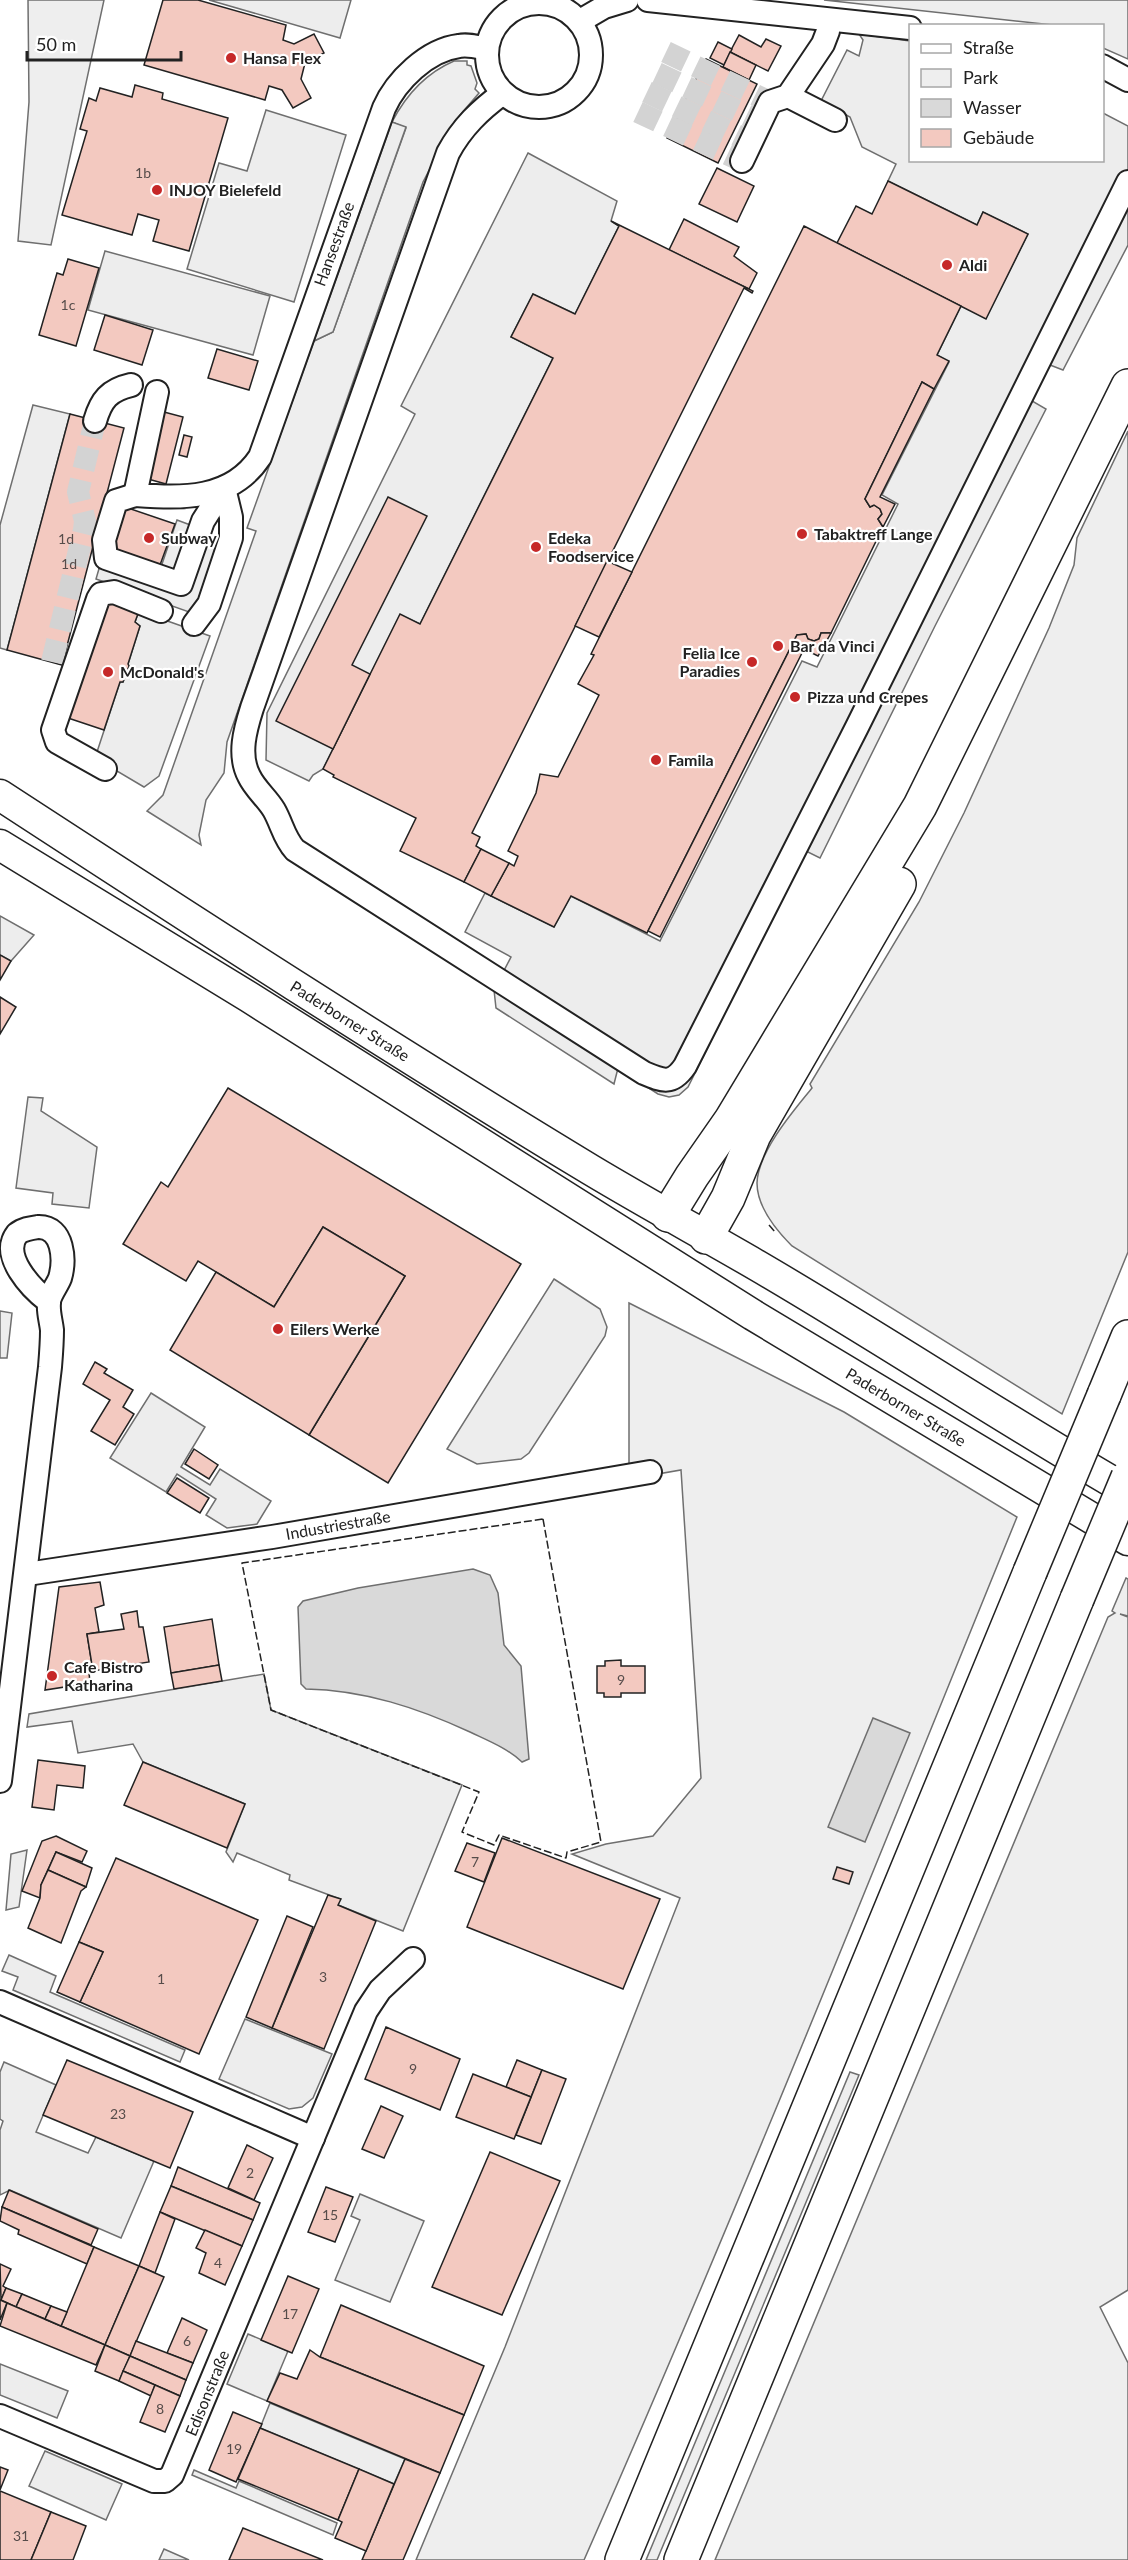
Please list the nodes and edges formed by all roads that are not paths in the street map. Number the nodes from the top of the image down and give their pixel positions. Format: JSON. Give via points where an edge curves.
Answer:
{"nodes":[{"id":1,"x":627,"y":0,"type":"edge"},
{"id":2,"x":648,"y":0,"type":"edge"},
{"id":3,"x":531,"y":2,"type":"edge"},
{"id":4,"x":829,"y":20,"type":"junction"},
{"id":5,"x":580,"y":21,"type":"junction"},
{"id":6,"x":909,"y":28,"type":"edge"},
{"id":7,"x":487,"y":49,"type":"junction"},
{"id":8,"x":1104,"y":67,"type":"edge"},
{"id":9,"x":1128,"y":80,"type":"edge"},
{"id":10,"x":503,"y":93,"type":"junction"},
{"id":11,"x":788,"y":96,"type":"junction"},
{"id":12,"x":835,"y":120,"type":"dead end"},
{"id":13,"x":742,"y":161,"type":"dead end"},
{"id":14,"x":1128,"y":182,"type":"edge"},
{"id":15,"x":131,"y":385,"type":"dead end"},
{"id":16,"x":1128,"y":386,"type":"edge"},
{"id":17,"x":157,"y":392,"type":"dead end"},
{"id":18,"x":96,"y":421,"type":"tunnel mouth"},
{"id":19,"x":224,"y":488,"type":"junction"},
{"id":20,"x":135,"y":495,"type":"junction"},
{"id":21,"x":1069,"y":504,"type":"junction"},
{"id":22,"x":161,"y":611,"type":"dead end"},
{"id":23,"x":194,"y":624,"type":"dead end"},
{"id":24,"x":105,"y":769,"type":"dead end"},
{"id":25,"x":0,"y":795,"type":"edge"},
{"id":26,"x":0,"y":845,"type":"edge"},
{"id":27,"x":668,"y":1215,"type":"junction"},
{"id":28,"x":706,"y":1237,"type":"junction"},
{"id":29,"x":647,"y":1250,"type":"junction"},
{"id":30,"x":685,"y":1273,"type":"junction"},
{"id":31,"x":48,"y":1301,"type":"dead end"},
{"id":32,"x":1128,"y":1337,"type":"edge"},
{"id":33,"x":650,"y":1472,"type":"dead end"},
{"id":34,"x":1128,"y":1477,"type":"edge"},
{"id":35,"x":1128,"y":1491,"type":"edge"},
{"id":36,"x":1128,"y":1540,"type":"edge"},
{"id":37,"x":27,"y":1574,"type":"junction"},
{"id":38,"x":3,"y":1718,"type":"edge"},
{"id":39,"x":0,"y":1781,"type":"edge"},
{"id":40,"x":413,"y":1959,"type":"dead end"},
{"id":41,"x":0,"y":2002,"type":"edge"},
{"id":42,"x":313,"y":2138,"type":"junction"},
{"id":43,"x":0,"y":2416,"type":"edge"},
{"id":44,"x":622,"y":2560,"type":"edge"},
{"id":45,"x":681,"y":2560,"type":"edge"}],
"edges":[{"from":1,"to":5,"type":"street"},
{"from":2,"to":4,"type":"street"},
{"from":3,"to":5,"type":"street","via":[[552,4]]},
{"from":3,"to":7,"type":"street","via":[[505,15]]},
{"from":4,"to":6,"type":"street"},
{"from":4,"to":11,"type":"street","via":[[823,44]]},
{"from":5,"to":10,"type":"street","via":[[592,54],[581,87],[552,105],[535,107],[518,103]]},
{"from":7,"to":10,"type":"street","via":[[491,74]]},
{"from":7,"to":19,"type":"street","name":"Hansestraße","via":[[467,45],[439,53],[401,80],[392,92],[260,457],[244,476]]},
{"from":8,"to":9,"type":"street"},
{"from":10,"to":14,"type":"street","via":[[478,112],[448,153],[252,708],[243,747],[245,765],[295,850],[660,1080],[679,1075],[685,1066]]},
{"from":11,"to":12,"type":"street"},
{"from":11,"to":13,"type":"street","via":[[770,102]]},
{"from":15,"to":18,"type":"street","via":[[105,396]]},
{"from":16,"to":21,"type":"highway"},
{"from":17,"to":20,"type":"street"},
{"from":19,"to":20,"type":"street","via":[[181,498]]},
{"from":19,"to":20,"type":"street","via":[[203,521],[181,584],[106,558],[104,540],[116,501]]},
{"from":19,"to":23,"type":"street","via":[[231,538],[209,604]]},
{"from":21,"to":27,"type":"highway","via":[[920,806],[731,1120]]},
{"from":21,"to":28,"type":"highway","via":[[987,715],[946,799],[754,1135],[728,1198]]},
{"from":22,"to":24,"type":"street","via":[[114,592],[101,594],[98,599],[53,730],[57,742]]},
{"from":25,"to":27,"type":"main road","name":"Paderborner Straße","via":[[270,971]]},
{"from":26,"to":29,"type":"main road","name":"Paderborner Straße"},
{"from":27,"to":28,"type":"main road","name":"Paderborner Straße"},
{"from":27,"to":29,"type":"main road"},
{"from":28,"to":30,"type":"main road"},
{"from":28,"to":35,"type":"main road","name":"Paderborner Straße"},
{"from":29,"to":30,"type":"main road","name":"Paderborner Straße"},
{"from":30,"to":36,"type":"main road","name":"Paderborner Straße"},
{"from":31,"to":37,"type":"street","via":[[52,1332],[50,1367]]},
{"from":32,"to":44,"type":"highway","bridge":true},
{"from":33,"to":37,"type":"street","name":"Industriestraße","via":[[250,1541]]},
{"from":34,"to":45,"type":"highway","bridge":true},
{"from":37,"to":38,"type":"street"},
{"from":38,"to":39,"type":"street"},
{"from":40,"to":42,"type":"street","name":"Edisonstraße","via":[[380,1990],[366,2011]]},
{"from":41,"to":42,"type":"street"},
{"from":42,"to":43,"type":"street","name":"Edisonstraße","via":[[172,2475],[165,2481],[154,2481]]}]}
